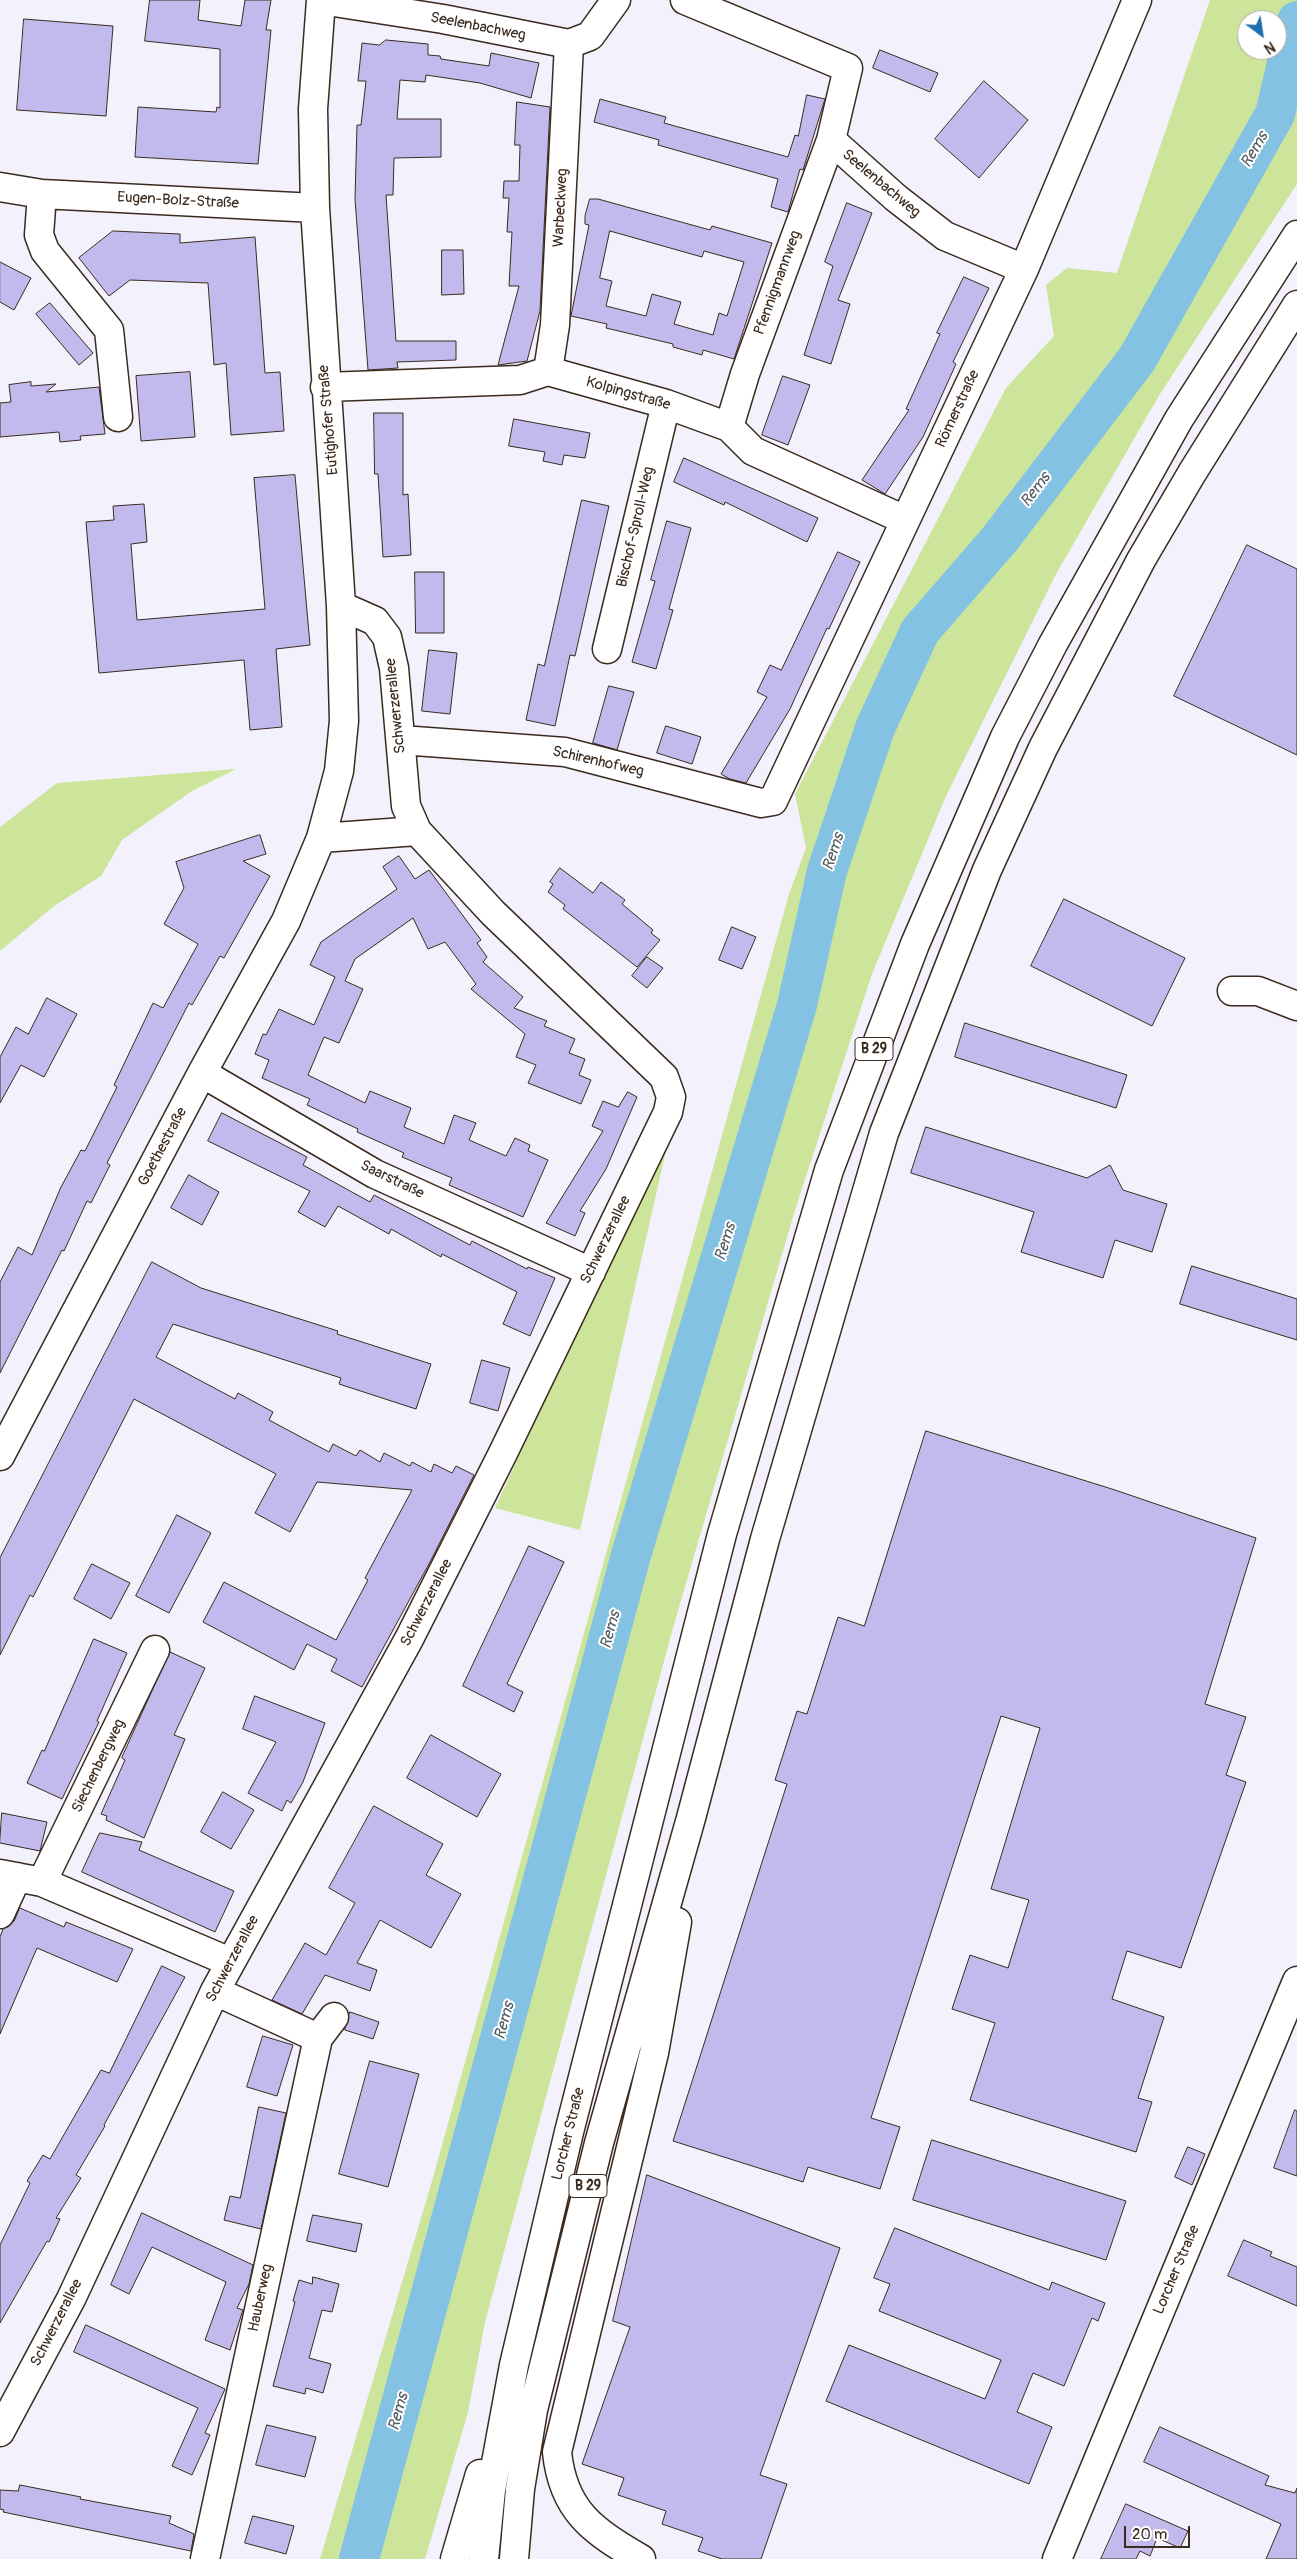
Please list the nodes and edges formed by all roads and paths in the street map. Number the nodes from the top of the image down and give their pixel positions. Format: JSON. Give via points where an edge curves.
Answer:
{"nodes":[{"id":1,"x":321,"y":0,"type":"edge"},
{"id":2,"x":616,"y":0,"type":"edge"},
{"id":3,"x":684,"y":0,"type":"edge"},
{"id":4,"x":1137,"y":0,"type":"edge"},
{"id":5,"x":569,"y":44,"type":"junction"},
{"id":6,"x":831,"y":140,"type":"junction"},
{"id":7,"x":0,"y":187,"type":"edge"},
{"id":8,"x":42,"y":194,"type":"junction"},
{"id":9,"x":315,"y":208,"type":"junction"},
{"id":10,"x":1297,"y":234,"type":"edge"},
{"id":11,"x":1024,"y":269,"type":"junction"},
{"id":12,"x":1297,"y":305,"type":"edge"},
{"id":13,"x":548,"y":371,"type":"junction"},
{"id":14,"x":325,"y":387,"type":"junction"},
{"id":15,"x":666,"y":404,"type":"junction"},
{"id":16,"x":118,"y":417,"type":"dead end"},
{"id":17,"x":729,"y":427,"type":"junction"},
{"id":18,"x":906,"y":520,"type":"junction"},
{"id":19,"x":341,"y":606,"type":"junction"},
{"id":20,"x":607,"y":649,"type":"dead end"},
{"id":21,"x":401,"y":740,"type":"junction"},
{"id":22,"x":761,"y":803,"type":"joint"},
{"id":23,"x":417,"y":831,"type":"junction"},
{"id":24,"x":321,"y":838,"type":"junction"},
{"id":25,"x":1232,"y":992,"type":"dead end"},
{"id":26,"x":1297,"y":1006,"type":"edge"},
{"id":27,"x":202,"y":1073,"type":"junction"},
{"id":28,"x":591,"y":1272,"type":"junction"},
{"id":29,"x":0,"y":1456,"type":"edge"},
{"id":30,"x":155,"y":1650,"type":"dead end"},
{"id":31,"x":691,"y":1818,"type":"junction"},
{"id":32,"x":20,"y":1877,"type":"edge"},
{"id":33,"x":0,"y":1914,"type":"edge"},
{"id":34,"x":230,"y":1962,"type":"junction"},
{"id":35,"x":1297,"y":1981,"type":"edge"},
{"id":36,"x":215,"y":1991,"type":"junction"},
{"id":37,"x":514,"y":2364,"type":"junction"},
{"id":38,"x":0,"y":2432,"type":"edge"},
{"id":39,"x":205,"y":2559,"type":"edge"},
{"id":40,"x":455,"y":2559,"type":"edge"},
{"id":41,"x":484,"y":2559,"type":"edge"},
{"id":42,"x":514,"y":2559,"type":"edge"},
{"id":43,"x":641,"y":2559,"type":"edge"},
{"id":44,"x":1057,"y":2559,"type":"edge"}],
"edges":[{"from":1,"to":5,"type":"main road","name":"Seelenbachweg","via":[[443,19]]},
{"from":1,"to":9,"type":"main road","name":"Eutighofer Straße","via":[[313,110]]},
{"from":2,"to":5,"type":"main road","via":[[590,36]]},
{"from":3,"to":6,"type":"main road","name":"Seelenbachweg","via":[[848,68]]},
{"from":4,"to":11,"type":"main road","name":"Römerstraße"},
{"from":5,"to":13,"type":"main road","name":"Warbeckweg","via":[[555,325]]},
{"from":6,"to":11,"type":"main road","name":"Seelenbachweg","via":[[945,236]]},
{"from":6,"to":17,"type":"main road","name":"Pfennigmannweg","via":[[745,374]]},
{"from":7,"to":8,"type":"main road","name":"Eugen-Bolz-Straße"},
{"from":8,"to":9,"type":"main road","name":"Eugen-Bolz-Straße"},
{"from":8,"to":16,"type":"main road","via":[[39,235],[45,251],[109,330]]},
{"from":9,"to":14,"type":"main road","name":"Eutighofer Straße"},
{"from":10,"to":37,"type":"main road","name":"Lorcher Straße","number":"B 29","via":[[1179,419],[1053,644],[1005,737],[956,844],[892,999],[829,1170],[722,1534],[569,2132]]},
{"from":11,"to":18,"type":"main road","name":"Römerstraße"},
{"from":12,"to":31,"type":"main road","number":"B 29","via":[[1192,473],[1137,569],[1042,748],[983,879],[884,1134],[765,1539]]},
{"from":13,"to":14,"type":"main road","via":[[520,380]]},
{"from":13,"to":15,"type":"main road","name":"Kolpingstraße"},
{"from":14,"to":19,"type":"main road","name":"Eutighofer Straße"},
{"from":15,"to":17,"type":"main road","name":"Kolpingstraße"},
{"from":15,"to":20,"type":"main road","name":"Bischof-Sproll-Weg"},
{"from":17,"to":18,"type":"main road","name":"Kolpingstraße","via":[[753,451]]},
{"from":18,"to":22,"type":"main road","name":"Römerstraße","via":[[780,790],[773,801]]},
{"from":19,"to":21,"type":"main road","name":"Schwerzerallee","via":[[375,621],[387,637],[394,668]]},
{"from":19,"to":24,"type":"main road","name":"Eutighofer Straße","via":[[344,721],[339,771]]},
{"from":21,"to":22,"type":"main road","name":"Schirenhofweg","via":[[565,752]]},
{"from":21,"to":23,"type":"main road","name":"Schwerzerallee","via":[[406,806]]},
{"from":23,"to":24,"type":"main road"},
{"from":23,"to":28,"type":"main road","name":"Schwerzerallee","via":[[493,914],[664,1077],[671,1097],[668,1112]]},
{"from":24,"to":27,"type":"main road","name":"Goethestraße","via":[[286,921]]},
{"from":25,"to":26,"type":"main road","via":[[1258,991]]},
{"from":27,"to":28,"type":"main road","name":"Saarstraße","via":[[375,1174]]},
{"from":27,"to":29,"type":"main road","name":"Goethestraße"},
{"from":28,"to":34,"type":"main road","name":"Schwerzerallee","via":[[409,1639]]},
{"from":30,"to":32,"type":"main road","name":"Siechenbergweg"},
{"from":31,"to":42,"type":"main road","number":"B 29","via":[[599,2143],[533,2410],[520,2489]]},
{"from":31,"to":43,"type":"main road","via":[[654,2053],[557,2452],[559,2476],[588,2525]]},
{"from":32,"to":33,"type":"main road","name":"Siechenbergweg"},
{"from":32,"to":34,"type":"main road"},
{"from":34,"to":36,"type":"main road","name":"Schwerzerallee"},
{"from":35,"to":44,"type":"main road","name":"Lorcher Straße"},
{"from":36,"to":38,"type":"main road","name":"Schwerzerallee","via":[[71,2299]]},
{"from":36,"to":39,"type":"main road","name":"Hauberweg","via":[[326,2028]]},
{"from":37,"to":40,"type":"main road"},
{"from":37,"to":41,"type":"main road","number":"B 29","via":[[490,2490]]}]}
